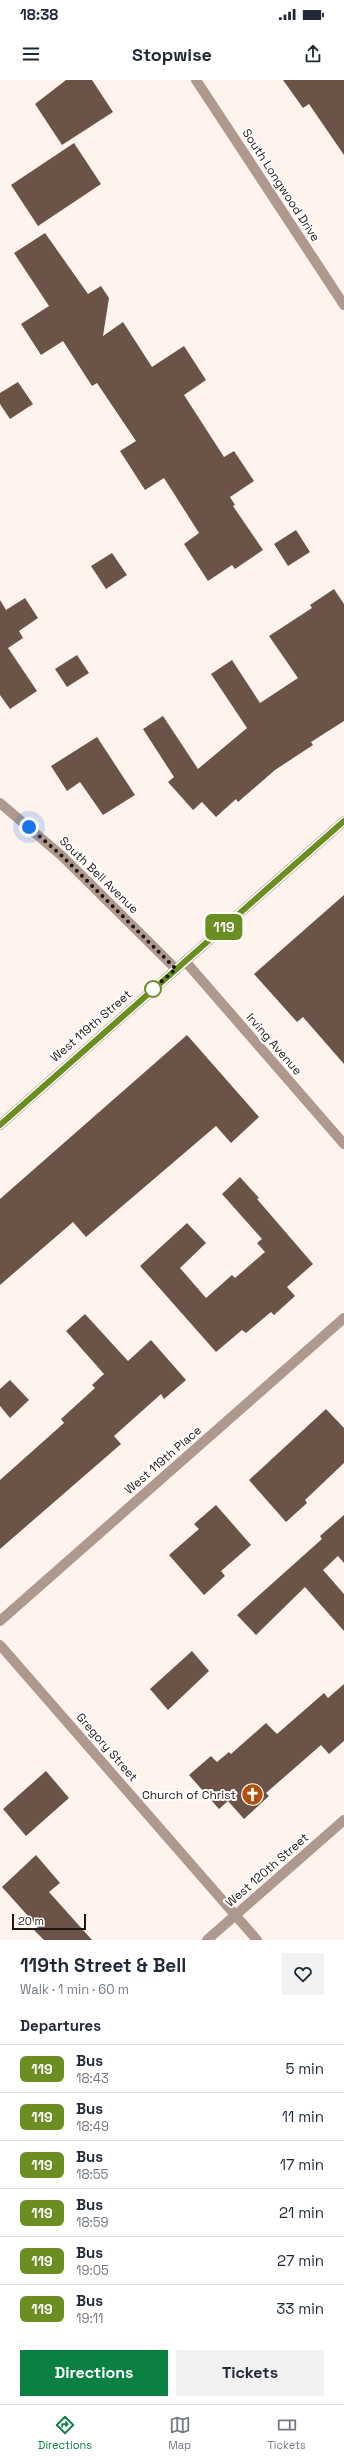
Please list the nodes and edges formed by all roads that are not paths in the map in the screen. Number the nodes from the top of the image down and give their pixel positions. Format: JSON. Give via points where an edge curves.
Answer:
{"nodes":[{"id":1,"x":196,"y":80,"type":"edge"},
{"id":2,"x":344,"y":305,"type":"edge"},
{"id":3,"x":0,"y":803,"type":"edge"},
{"id":4,"x":344,"y":821,"type":"edge"},
{"id":5,"x":185,"y":961,"type":"junction"},
{"id":6,"x":176,"y":969,"type":"junction"},
{"id":7,"x":0,"y":1124,"type":"edge"},
{"id":8,"x":344,"y":1144,"type":"edge"},
{"id":9,"x":344,"y":1318,"type":"edge"},
{"id":10,"x":0,"y":1621,"type":"edge"},
{"id":11,"x":0,"y":1645,"type":"edge"},
{"id":12,"x":344,"y":1820,"type":"edge"},
{"id":13,"x":235,"y":1915,"type":"junction"},
{"id":14,"x":207,"y":1940,"type":"edge"},
{"id":15,"x":257,"y":1940,"type":"edge"}],
"edges":[{"from":1,"to":2,"type":"street","name":"South Longwood Drive"},
{"from":3,"to":6,"type":"street","name":"South Bell Avenue","via":[[62,856]]},
{"from":4,"to":5,"type":"street","name":"West 119th Street"},
{"from":5,"to":6,"type":"street","name":"West 119th Street"},
{"from":5,"to":8,"type":"street","name":"Irving Avenue"},
{"from":6,"to":7,"type":"street","name":"West 119th Street"},
{"from":9,"to":10,"type":"street","name":"West 119th Place"},
{"from":11,"to":13,"type":"street","name":"Gregory Street"},
{"from":12,"to":13,"type":"street","name":"West 120th Street"},
{"from":13,"to":14,"type":"street","name":"West 120th Street"},
{"from":13,"to":15,"type":"street","name":"Gregory Street"}]}
